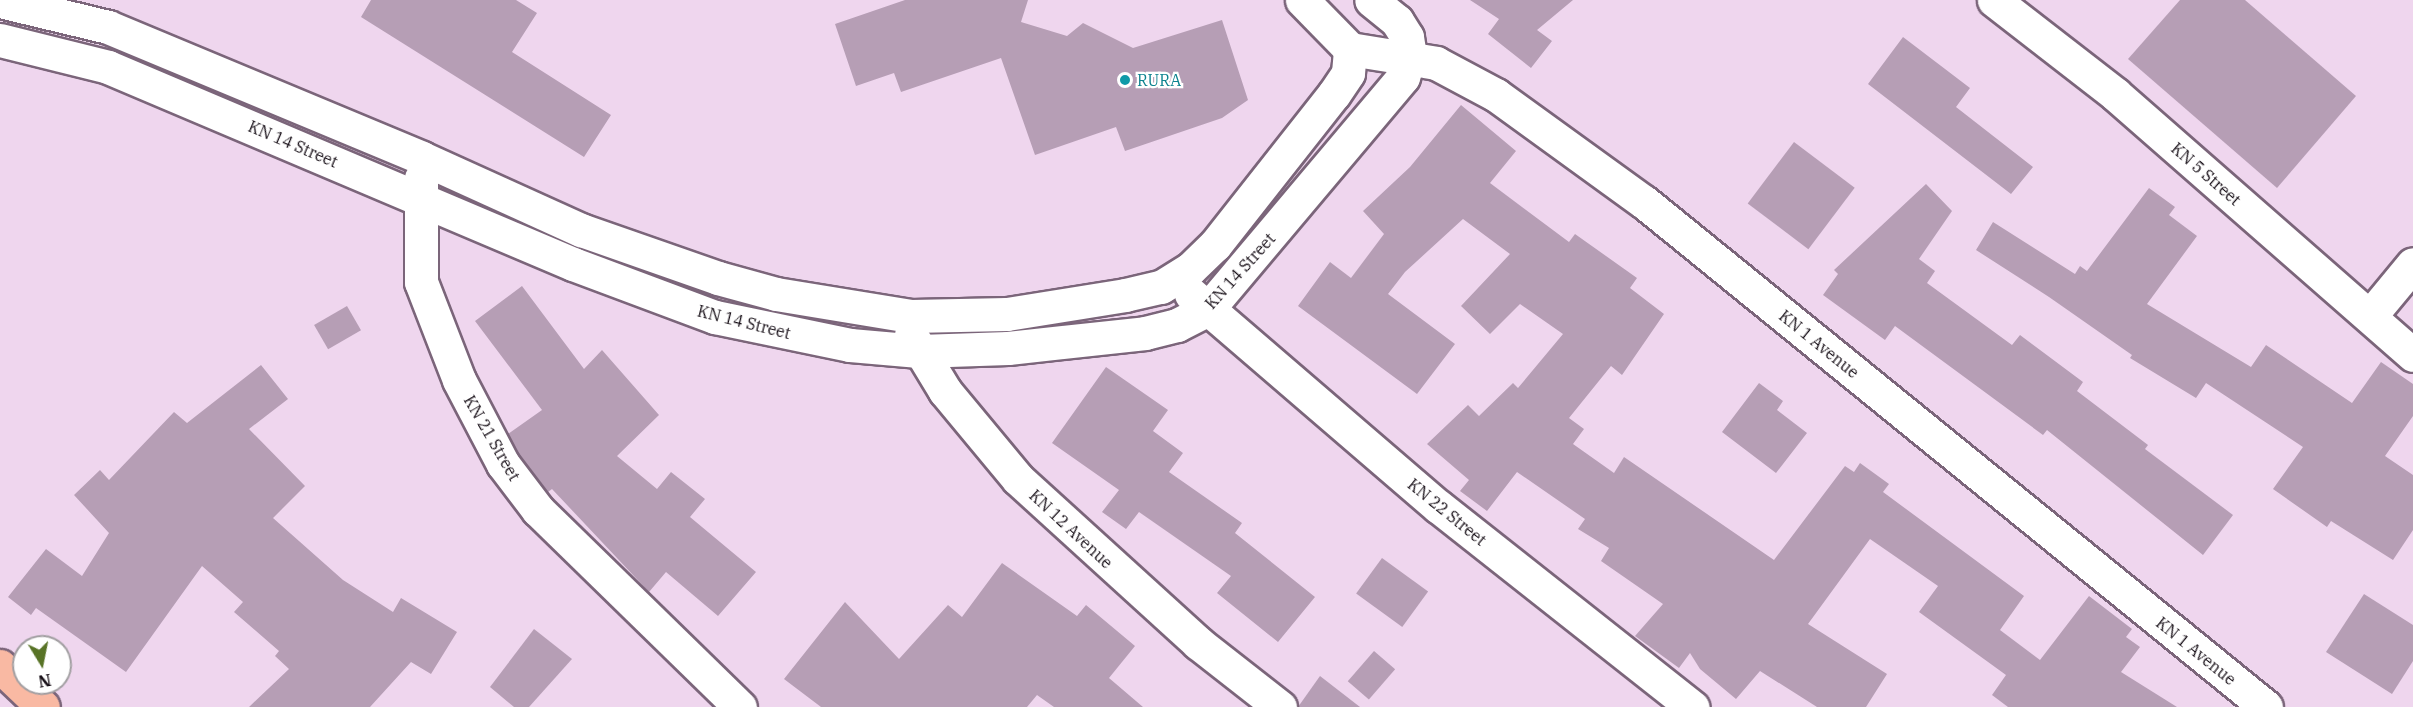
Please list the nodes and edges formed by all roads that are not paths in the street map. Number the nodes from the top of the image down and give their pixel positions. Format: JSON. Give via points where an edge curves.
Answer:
{"nodes":[{"id":1,"x":1302,"y":0,"type":"edge"},
{"id":2,"x":1371,"y":0,"type":"edge"},
{"id":3,"x":1994,"y":0,"type":"edge"},
{"id":4,"x":0,"y":1,"type":"edge"},
{"id":5,"x":0,"y":40,"type":"edge"},
{"id":6,"x":1350,"y":49,"type":"junction"},
{"id":7,"x":1410,"y":57,"type":"junction"},
{"id":8,"x":422,"y":158,"type":"junction"},
{"id":9,"x":420,"y":197,"type":"junction"},
{"id":10,"x":2413,"y":264,"type":"edge"},
{"id":11,"x":1176,"y":278,"type":"junction"},
{"id":12,"x":1207,"y":310,"type":"junction"},
{"id":13,"x":901,"y":314,"type":"junction"},
{"id":14,"x":2370,"y":316,"type":"junction"},
{"id":15,"x":919,"y":351,"type":"junction"},
{"id":16,"x":2413,"y":355,"type":"edge"},
{"id":17,"x":0,"y":666,"type":"edge"},
{"id":18,"x":43,"y":707,"type":"edge"},
{"id":19,"x":740,"y":707,"type":"edge"},
{"id":20,"x":1280,"y":707,"type":"edge"},
{"id":21,"x":1692,"y":707,"type":"edge"},
{"id":22,"x":2266,"y":707,"type":"edge"}],
"edges":[{"from":1,"to":6,"type":"street"},
{"from":2,"to":7,"type":"street","via":[[1397,21],[1410,45]]},
{"from":3,"to":14,"type":"street","name":"KN 5 Street","via":[[2115,94]]},
{"from":4,"to":8,"type":"street","via":[[108,27]]},
{"from":5,"to":9,"type":"street","name":"KN 14 Street","via":[[108,67]]},
{"from":6,"to":7,"type":"street","name":"KN 1 Avenue"},
{"from":6,"to":11,"type":"street","via":[[1348,73],[1334,94],[1215,245]]},
{"from":7,"to":12,"type":"street","name":"KN 14 Street","via":[[1403,77]]},
{"from":7,"to":22,"type":"street","name":"KN 1 Avenue","via":[[1462,74],[1496,95],[1644,202]]},
{"from":8,"to":9,"type":"street","name":"KN 21 Street"},
{"from":8,"to":13,"type":"street","via":[[581,230],[718,278],[776,294]]},
{"from":9,"to":15,"type":"street","name":"KN 14 Street","via":[[573,264],[715,317],[850,345]]},
{"from":9,"to":19,"type":"street","name":"KN 21 Street","via":[[419,252],[425,292],[459,380],[503,464],[538,510]]},
{"from":10,"to":14,"type":"street"},
{"from":11,"to":12,"type":"street","name":"KN 22 Street"},
{"from":11,"to":13,"type":"street","via":[[1161,287],[1125,295],[1007,314]]},
{"from":12,"to":15,"type":"street","name":"KN 14 Street","via":[[1176,325],[1145,333],[1008,348]]},
{"from":12,"to":21,"type":"street","name":"KN 22 Street","via":[[1439,507]]},
{"from":13,"to":15,"type":"street","name":"KN 12 Avenue"},
{"from":14,"to":16,"type":"street","name":"KN 5 Street"},
{"from":15,"to":20,"type":"street","name":"KN 12 Avenue","via":[[964,416],[1018,479],[1198,643]]},
{"from":17,"to":18,"type":"main road"}]}
